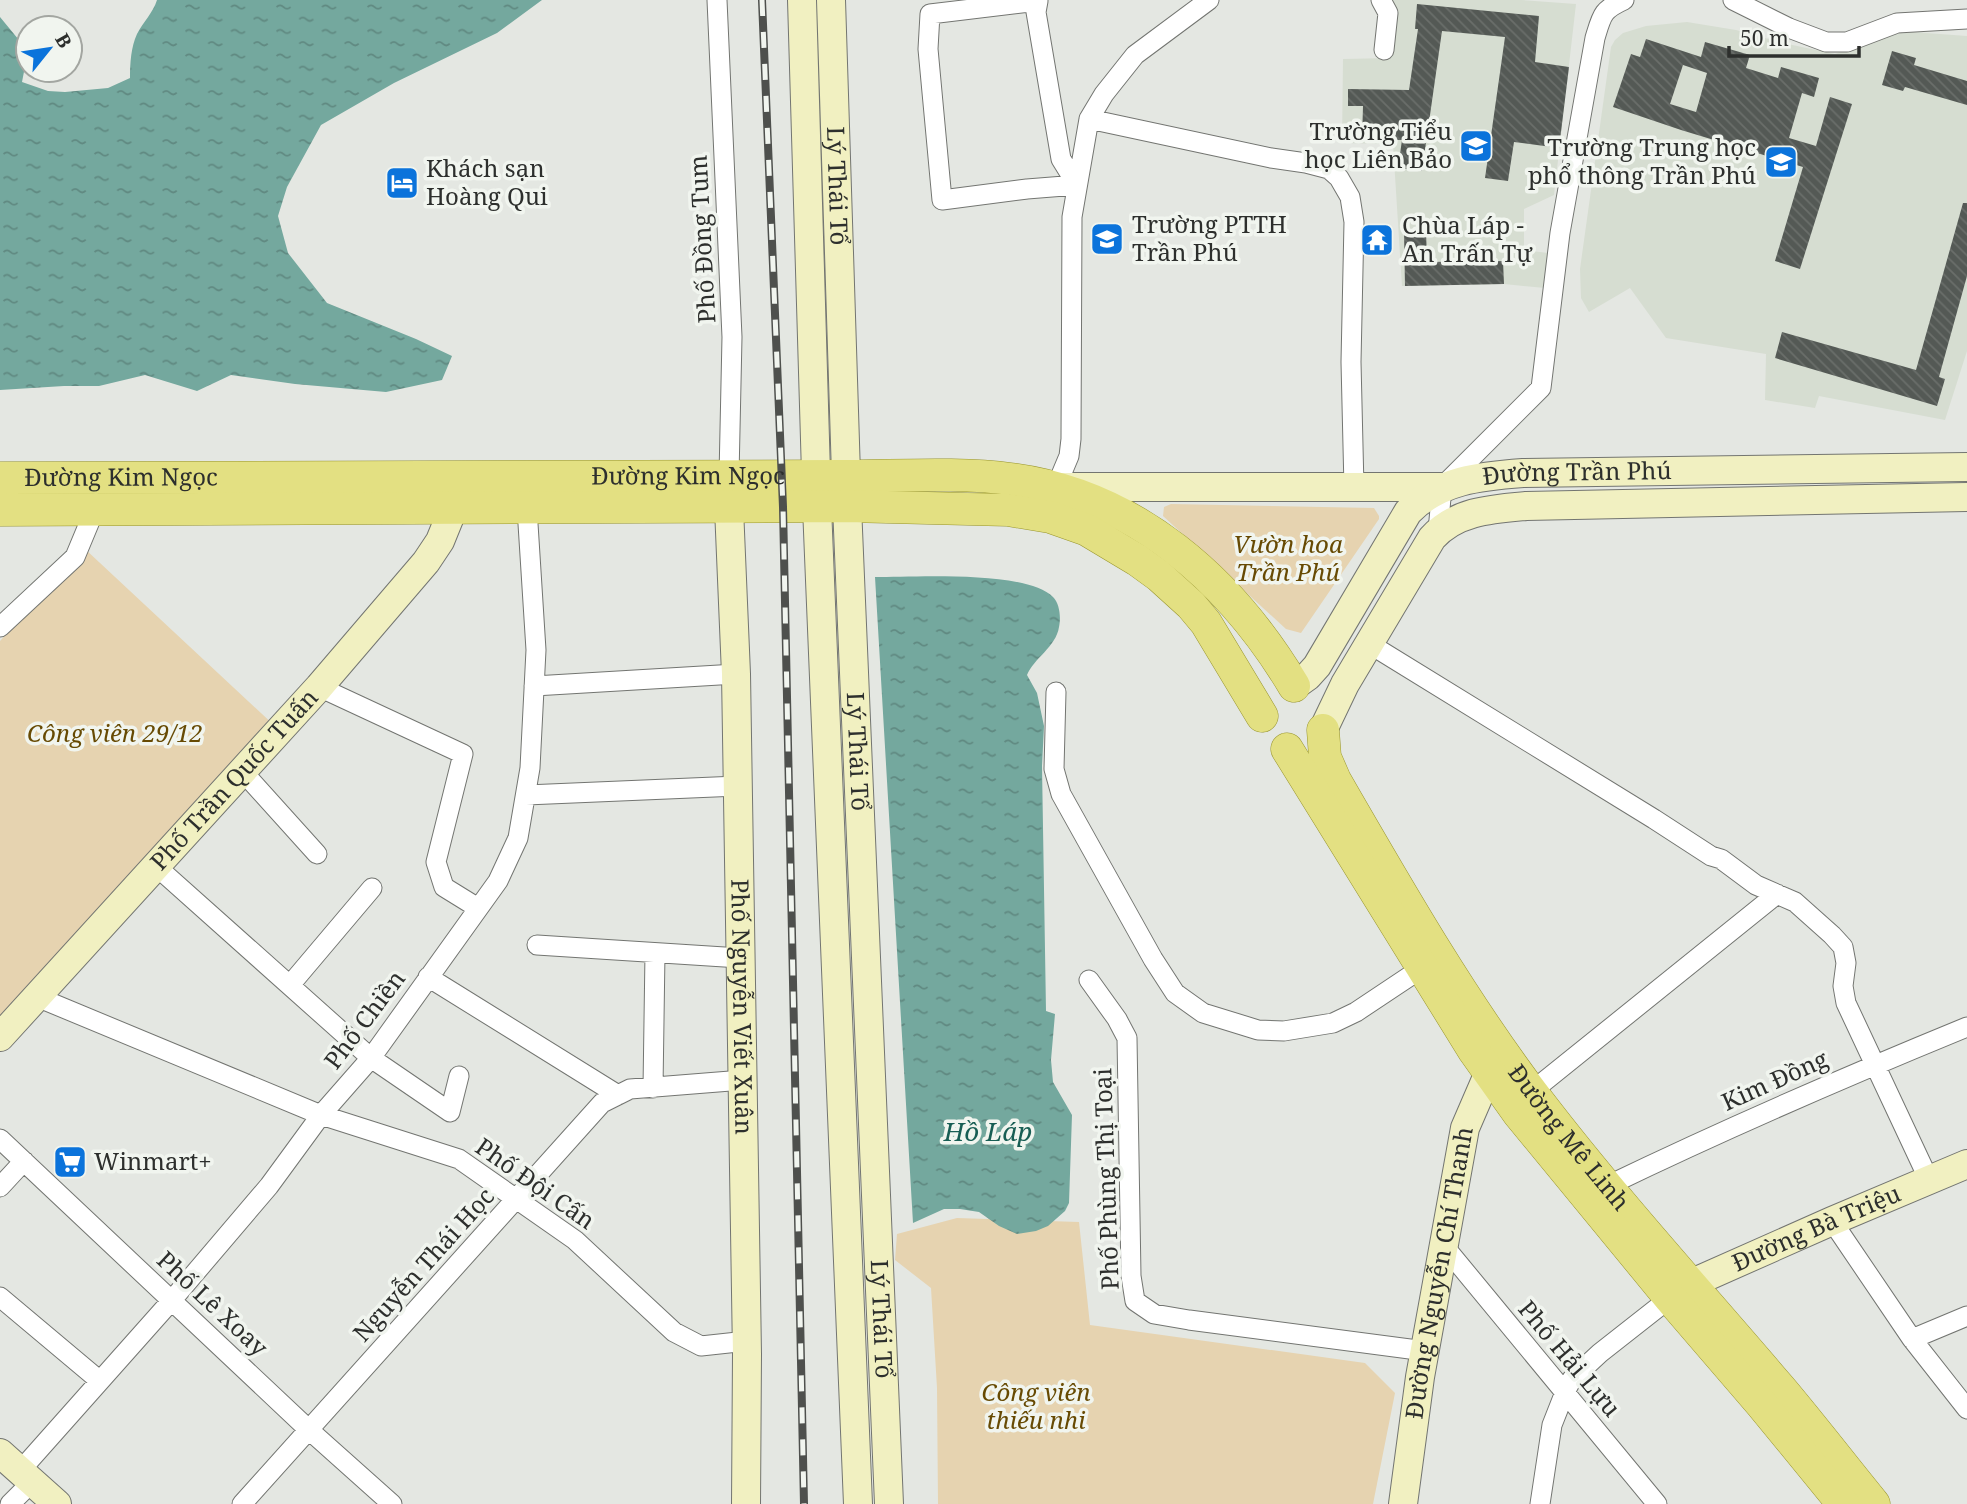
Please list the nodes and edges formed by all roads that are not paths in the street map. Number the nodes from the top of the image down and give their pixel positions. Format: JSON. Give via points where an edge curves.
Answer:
{"nodes":[{"id":1,"x":717,"y":0,"type":"edge"},
{"id":2,"x":802,"y":0,"type":"edge"},
{"id":3,"x":831,"y":0,"type":"edge"},
{"id":4,"x":1038,"y":0,"type":"edge"},
{"id":5,"x":1209,"y":0,"type":"edge"},
{"id":6,"x":1381,"y":0,"type":"edge"},
{"id":7,"x":1624,"y":0,"type":"edge"},
{"id":8,"x":1733,"y":0,"type":"edge"},
{"id":9,"x":928,"y":7,"type":"edge"},
{"id":10,"x":1967,"y":19,"type":"edge"},
{"id":11,"x":1384,"y":50,"type":"dead end"},
{"id":12,"x":1089,"y":119,"type":"junction"},
{"id":13,"x":1077,"y":185,"type":"junction"},
{"id":14,"x":1967,"y":467,"type":"edge"},
{"id":15,"x":729,"y":476,"type":"junction"},
{"id":16,"x":0,"y":478,"type":"edge"},
{"id":17,"x":96,"y":478,"type":"junction"},
{"id":18,"x":1056,"y":487,"type":"junction"},
{"id":19,"x":1442,"y":487,"type":"junction"},
{"id":20,"x":1354,"y":488,"type":"junction"},
{"id":21,"x":831,"y":491,"type":"junction"},
{"id":22,"x":1967,"y":497,"type":"edge"},
{"id":23,"x":527,"y":508,"type":"junction"},
{"id":24,"x":729,"y":508,"type":"junction"},
{"id":25,"x":96,"y":509,"type":"junction"},
{"id":26,"x":453,"y":509,"type":"junction"},
{"id":27,"x":0,"y":510,"type":"edge"},
{"id":28,"x":1438,"y":531,"type":"junction"},
{"id":29,"x":0,"y":627,"type":"edge"},
{"id":30,"x":1368,"y":643,"type":"junction"},
{"id":31,"x":736,"y":674,"type":"junction"},
{"id":32,"x":534,"y":686,"type":"junction"},
{"id":33,"x":1294,"y":686,"type":"junction"},
{"id":34,"x":319,"y":687,"type":"junction"},
{"id":35,"x":1056,"y":692,"type":"dead end"},
{"id":36,"x":1262,"y":716,"type":"junction"},
{"id":37,"x":1323,"y":730,"type":"junction"},
{"id":38,"x":1287,"y":749,"type":"junction"},
{"id":39,"x":243,"y":772,"type":"junction"},
{"id":40,"x":738,"y":786,"type":"junction"},
{"id":41,"x":526,"y":795,"type":"junction"},
{"id":42,"x":317,"y":854,"type":"dead end"},
{"id":43,"x":157,"y":867,"type":"junction"},
{"id":44,"x":372,"y":888,"type":"dead end"},
{"id":45,"x":1777,"y":894,"type":"junction"},
{"id":46,"x":478,"y":908,"type":"junction"},
{"id":47,"x":537,"y":945,"type":"dead end"},
{"id":48,"x":655,"y":953,"type":"junction"},
{"id":49,"x":740,"y":958,"type":"junction"},
{"id":50,"x":1422,"y":968,"type":"junction"},
{"id":51,"x":428,"y":977,"type":"junction"},
{"id":52,"x":1089,"y":981,"type":"dead end"},
{"id":53,"x":290,"y":985,"type":"junction"},
{"id":54,"x":37,"y":997,"type":"junction"},
{"id":55,"x":1967,"y":1027,"type":"edge"},
{"id":56,"x":0,"y":1037,"type":"edge"},
{"id":57,"x":371,"y":1058,"type":"junction"},
{"id":58,"x":1494,"y":1060,"type":"junction"},
{"id":59,"x":1875,"y":1065,"type":"junction"},
{"id":60,"x":458,"y":1076,"type":"dead end"},
{"id":61,"x":743,"y":1080,"type":"junction"},
{"id":62,"x":653,"y":1088,"type":"junction"},
{"id":63,"x":1531,"y":1092,"type":"junction"},
{"id":64,"x":618,"y":1095,"type":"junction"},
{"id":65,"x":321,"y":1115,"type":"junction"},
{"id":66,"x":0,"y":1139,"type":"edge"},
{"id":67,"x":24,"y":1161,"type":"junction"},
{"id":68,"x":1967,"y":1164,"type":"edge"},
{"id":69,"x":1929,"y":1180,"type":"junction"},
{"id":70,"x":1607,"y":1186,"type":"junction"},
{"id":71,"x":0,"y":1187,"type":"edge"},
{"id":72,"x":517,"y":1199,"type":"junction"},
{"id":73,"x":1832,"y":1221,"type":"junction"},
{"id":74,"x":1444,"y":1246,"type":"junction"},
{"id":75,"x":1680,"y":1291,"type":"junction"},
{"id":76,"x":0,"y":1297,"type":"edge"},
{"id":77,"x":172,"y":1300,"type":"junction"},
{"id":78,"x":1967,"y":1316,"type":"edge"},
{"id":79,"x":1912,"y":1339,"type":"junction"},
{"id":80,"x":747,"y":1341,"type":"junction"},
{"id":81,"x":1425,"y":1351,"type":"junction"},
{"id":82,"x":100,"y":1381,"type":"junction"},
{"id":83,"x":1565,"y":1392,"type":"junction"},
{"id":84,"x":1967,"y":1409,"type":"edge"},
{"id":85,"x":308,"y":1429,"type":"junction"},
{"id":86,"x":17,"y":1469,"type":"edge"},
{"id":87,"x":10,"y":1504,"type":"edge"},
{"id":88,"x":57,"y":1504,"type":"edge"},
{"id":89,"x":242,"y":1504,"type":"edge"},
{"id":90,"x":391,"y":1504,"type":"edge"},
{"id":91,"x":746,"y":1504,"type":"edge"},
{"id":92,"x":858,"y":1504,"type":"edge"},
{"id":93,"x":889,"y":1504,"type":"edge"},
{"id":94,"x":1403,"y":1504,"type":"edge"},
{"id":95,"x":1540,"y":1504,"type":"edge"},
{"id":96,"x":1657,"y":1504,"type":"edge"},
{"id":97,"x":1843,"y":1504,"type":"edge"},
{"id":98,"x":1874,"y":1504,"type":"edge"}],
"edges":[{"from":1,"to":15,"type":"street","name":"Phố Đồng Tum","via":[[732,337]]},
{"from":2,"to":21,"type":"main road","name":"Lý Thái Tổ"},
{"from":3,"to":21,"type":"main road","name":"Lý Thái Tổ"},
{"from":4,"to":9,"type":"street"},
{"from":4,"to":13,"type":"street","via":[[1036,12],[1061,159]]},
{"from":5,"to":12,"type":"street","via":[[1135,55]]},
{"from":6,"to":11,"type":"street","via":[[1388,13]]},
{"from":7,"to":19,"type":"street","via":[[1602,14],[1595,37],[1560,233],[1541,388]]},
{"from":8,"to":10,"type":"street","via":[[1826,43],[1847,42],[1897,23]]},
{"from":9,"to":13,"type":"street","via":[[943,200]]},
{"from":12,"to":13,"type":"street"},
{"from":12,"to":20,"type":"street","via":[[1306,163],[1329,169],[1339,178],[1350,197],[1354,222]]},
{"from":13,"to":18,"type":"street","via":[[1072,217],[1071,439]]},
{"from":14,"to":19,"type":"main road","name":"Đường Trần Phú","via":[[1523,473]]},
{"from":15,"to":17,"type":"main road","name":"Đường Kim Ngọc"},
{"from":15,"to":21,"type":"main road","name":"Đường Kim Ngọc"},
{"from":16,"to":17,"type":"main road","name":"Đường Kim Ngọc"},
{"from":17,"to":25,"type":"street"},
{"from":18,"to":20,"type":"main road"},
{"from":18,"to":21,"type":"main road","name":"Đường Kim Ngọc","via":[[1010,478]]},
{"from":18,"to":33,"type":"main road","name":"Đường Kim Ngọc","via":[[1130,518],[1180,553],[1250,622]]},
{"from":19,"to":20,"type":"main road"},
{"from":19,"to":28,"type":"street"},
{"from":19,"to":33,"type":"main road","name":"Đường Trần Phú","via":[[1408,512],[1317,666]]},
{"from":21,"to":24,"type":"main road","name":"Đường Kim Ngọc"},
{"from":21,"to":36,"type":"main road","name":"Đường Kim Ngọc","via":[[1008,510],[1050,517],[1087,530],[1137,560],[1191,605]]},
{"from":21,"to":92,"type":"main road","name":"Lý Thái Tổ"},
{"from":21,"to":93,"type":"main road","name":"Lý Thái Tổ"},
{"from":22,"to":28,"type":"main road","name":"Đường Trần Phú","via":[[1526,506],[1468,514]]},
{"from":23,"to":24,"type":"main road","name":"Đường Kim Ngọc"},
{"from":23,"to":26,"type":"main road","name":"Đường Kim Ngọc"},
{"from":23,"to":32,"type":"street","name":"Phố Chiền"},
{"from":24,"to":31,"type":"main road","name":"Phố Nguyễn Viết Xuân"},
{"from":25,"to":26,"type":"main road","name":"Đường Kim Ngọc"},
{"from":25,"to":27,"type":"main road","name":"Đường Kim Ngọc"},
{"from":25,"to":29,"type":"street","via":[[75,557]]},
{"from":26,"to":34,"type":"main road","name":"Phố Trần Quốc Tuấn","via":[[426,562]]},
{"from":28,"to":30,"type":"main road","name":"Đường Trần Phú"},
{"from":30,"to":37,"type":"main road","name":"Đường Trần Phú"},
{"from":30,"to":45,"type":"street"},
{"from":31,"to":32,"type":"street"},
{"from":31,"to":40,"type":"main road","name":"Phố Nguyễn Viết Xuân"},
{"from":32,"to":41,"type":"street","name":"Phố Chiền"},
{"from":33,"to":36,"type":"main road","via":[[1272,694]]},
{"from":33,"to":37,"type":"main road","via":[[1309,690],[1320,701],[1325,715]]},
{"from":34,"to":39,"type":"main road","name":"Phố Trần Quốc Tuấn"},
{"from":34,"to":46,"type":"street","via":[[463,754],[436,862],[444,887]]},
{"from":35,"to":50,"type":"street","via":[[1054,769],[1061,794],[1175,993],[1203,1013],[1258,1030],[1284,1031],[1333,1023]]},
{"from":36,"to":38,"type":"main road","via":[[1268,737]]},
{"from":37,"to":38,"type":"main road","via":[[1308,746]]},
{"from":37,"to":58,"type":"main road","name":"Đường Mê Linh","via":[[1325,757],[1335,780],[1447,968]]},
{"from":38,"to":50,"type":"main road","name":"Đường Mê Linh"},
{"from":39,"to":42,"type":"street"},
{"from":39,"to":43,"type":"main road","name":"Phố Trần Quốc Tuấn"},
{"from":40,"to":41,"type":"street"},
{"from":40,"to":49,"type":"main road","name":"Phố Nguyễn Viết Xuân"},
{"from":41,"to":46,"type":"street","name":"Phố Chiền","via":[[518,838],[498,881]]},
{"from":43,"to":53,"type":"street"},
{"from":43,"to":54,"type":"main road","name":"Phố Trần Quốc Tuấn"},
{"from":44,"to":53,"type":"street"},
{"from":45,"to":59,"type":"street","via":[[1795,902],[1843,947],[1846,1003]]},
{"from":45,"to":63,"type":"street"},
{"from":46,"to":51,"type":"street","name":"Phố Chiền"},
{"from":47,"to":48,"type":"street"},
{"from":48,"to":49,"type":"street"},
{"from":48,"to":62,"type":"street"},
{"from":49,"to":61,"type":"main road","name":"Phố Nguyễn Viết Xuân"},
{"from":50,"to":58,"type":"main road","name":"Đường Mê Linh"},
{"from":51,"to":57,"type":"street","name":"Phố Chiền"},
{"from":51,"to":64,"type":"street"},
{"from":52,"to":81,"type":"street","name":"Phố Phùng Thị Toại","via":[[1127,1038],[1135,1301],[1154,1314]]},
{"from":53,"to":57,"type":"street"},
{"from":54,"to":56,"type":"main road","name":"Phố Trần Quốc Tuấn"},
{"from":54,"to":65,"type":"street","name":"Phố Đội Cấn"},
{"from":55,"to":59,"type":"street","name":"Kim Đồng"},
{"from":57,"to":60,"type":"street","via":[[450,1112]]},
{"from":57,"to":65,"type":"street","name":"Phố Chiền"},
{"from":58,"to":63,"type":"main road","name":"Đường Mê Linh"},
{"from":58,"to":74,"type":"main road","name":"Đường Nguyễn Chí Thanh","via":[[1465,1128]]},
{"from":58,"to":75,"type":"main road","name":"Đường Mê Linh","via":[[1526,1123]]},
{"from":59,"to":69,"type":"street"},
{"from":59,"to":70,"type":"street","name":"Kim Đồng"},
{"from":61,"to":62,"type":"street","name":"Nguyễn Thái Học"},
{"from":61,"to":80,"type":"main road","name":"Phố Nguyễn Viết Xuân"},
{"from":62,"to":64,"type":"street","name":"Nguyễn Thái Học","via":[[630,1089]]},
{"from":63,"to":70,"type":"main road","name":"Đường Mê Linh"},
{"from":64,"to":72,"type":"street","name":"Nguyễn Thái Học","via":[[602,1103]]},
{"from":65,"to":72,"type":"street","name":"Phố Đội Cấn","via":[[458,1159]]},
{"from":65,"to":77,"type":"street","name":"Phố Chiền","via":[[269,1186]]},
{"from":66,"to":67,"type":"street","name":"Phố Lê Xoay"},
{"from":67,"to":71,"type":"street"},
{"from":67,"to":77,"type":"street","name":"Phố Lê Xoay"},
{"from":68,"to":69,"type":"main road","name":"Đường Bà Triệu"},
{"from":69,"to":73,"type":"main road","name":"Đường Bà Triệu"},
{"from":70,"to":75,"type":"main road","name":"Đường Mê Linh"},
{"from":72,"to":80,"type":"street","name":"Phố Đội Cấn","via":[[575,1240],[674,1332],[701,1346]]},
{"from":72,"to":85,"type":"street","name":"Nguyễn Thái Học"},
{"from":73,"to":75,"type":"main road","name":"Đường Bà Triệu"},
{"from":73,"to":79,"type":"street"},
{"from":74,"to":81,"type":"main road","name":"Đường Nguyễn Chí Thanh"},
{"from":74,"to":83,"type":"street","name":"Phố Hải Lựu"},
{"from":75,"to":83,"type":"street","via":[[1600,1353],[1572,1378]]},
{"from":75,"to":97,"type":"main road","name":"Đường Mê Linh","via":[[1762,1405]]},
{"from":75,"to":98,"type":"main road","name":"Đường Mê Linh","via":[[1782,1391]]},
{"from":76,"to":82,"type":"street"},
{"from":77,"to":82,"type":"street","name":"Phố Chiền"},
{"from":77,"to":85,"type":"street","name":"Phố Lê Xoay"},
{"from":78,"to":79,"type":"street"},
{"from":79,"to":84,"type":"street"},
{"from":80,"to":91,"type":"main road","name":"Phố Nguyễn Viết Xuân"},
{"from":81,"to":94,"type":"main road","name":"Đường Nguyễn Chí Thanh"},
{"from":82,"to":86,"type":"street","name":"Phố Chiền"},
{"from":83,"to":95,"type":"street","via":[[1552,1425]]},
{"from":83,"to":96,"type":"street","name":"Phố Hải Lựu"},
{"from":85,"to":89,"type":"street","name":"Nguyễn Thái Học"},
{"from":85,"to":90,"type":"street","name":"Phố Lê Xoay"},
{"from":86,"to":87,"type":"street","name":"Phố Chiền"},
{"from":86,"to":88,"type":"main road"}]}
